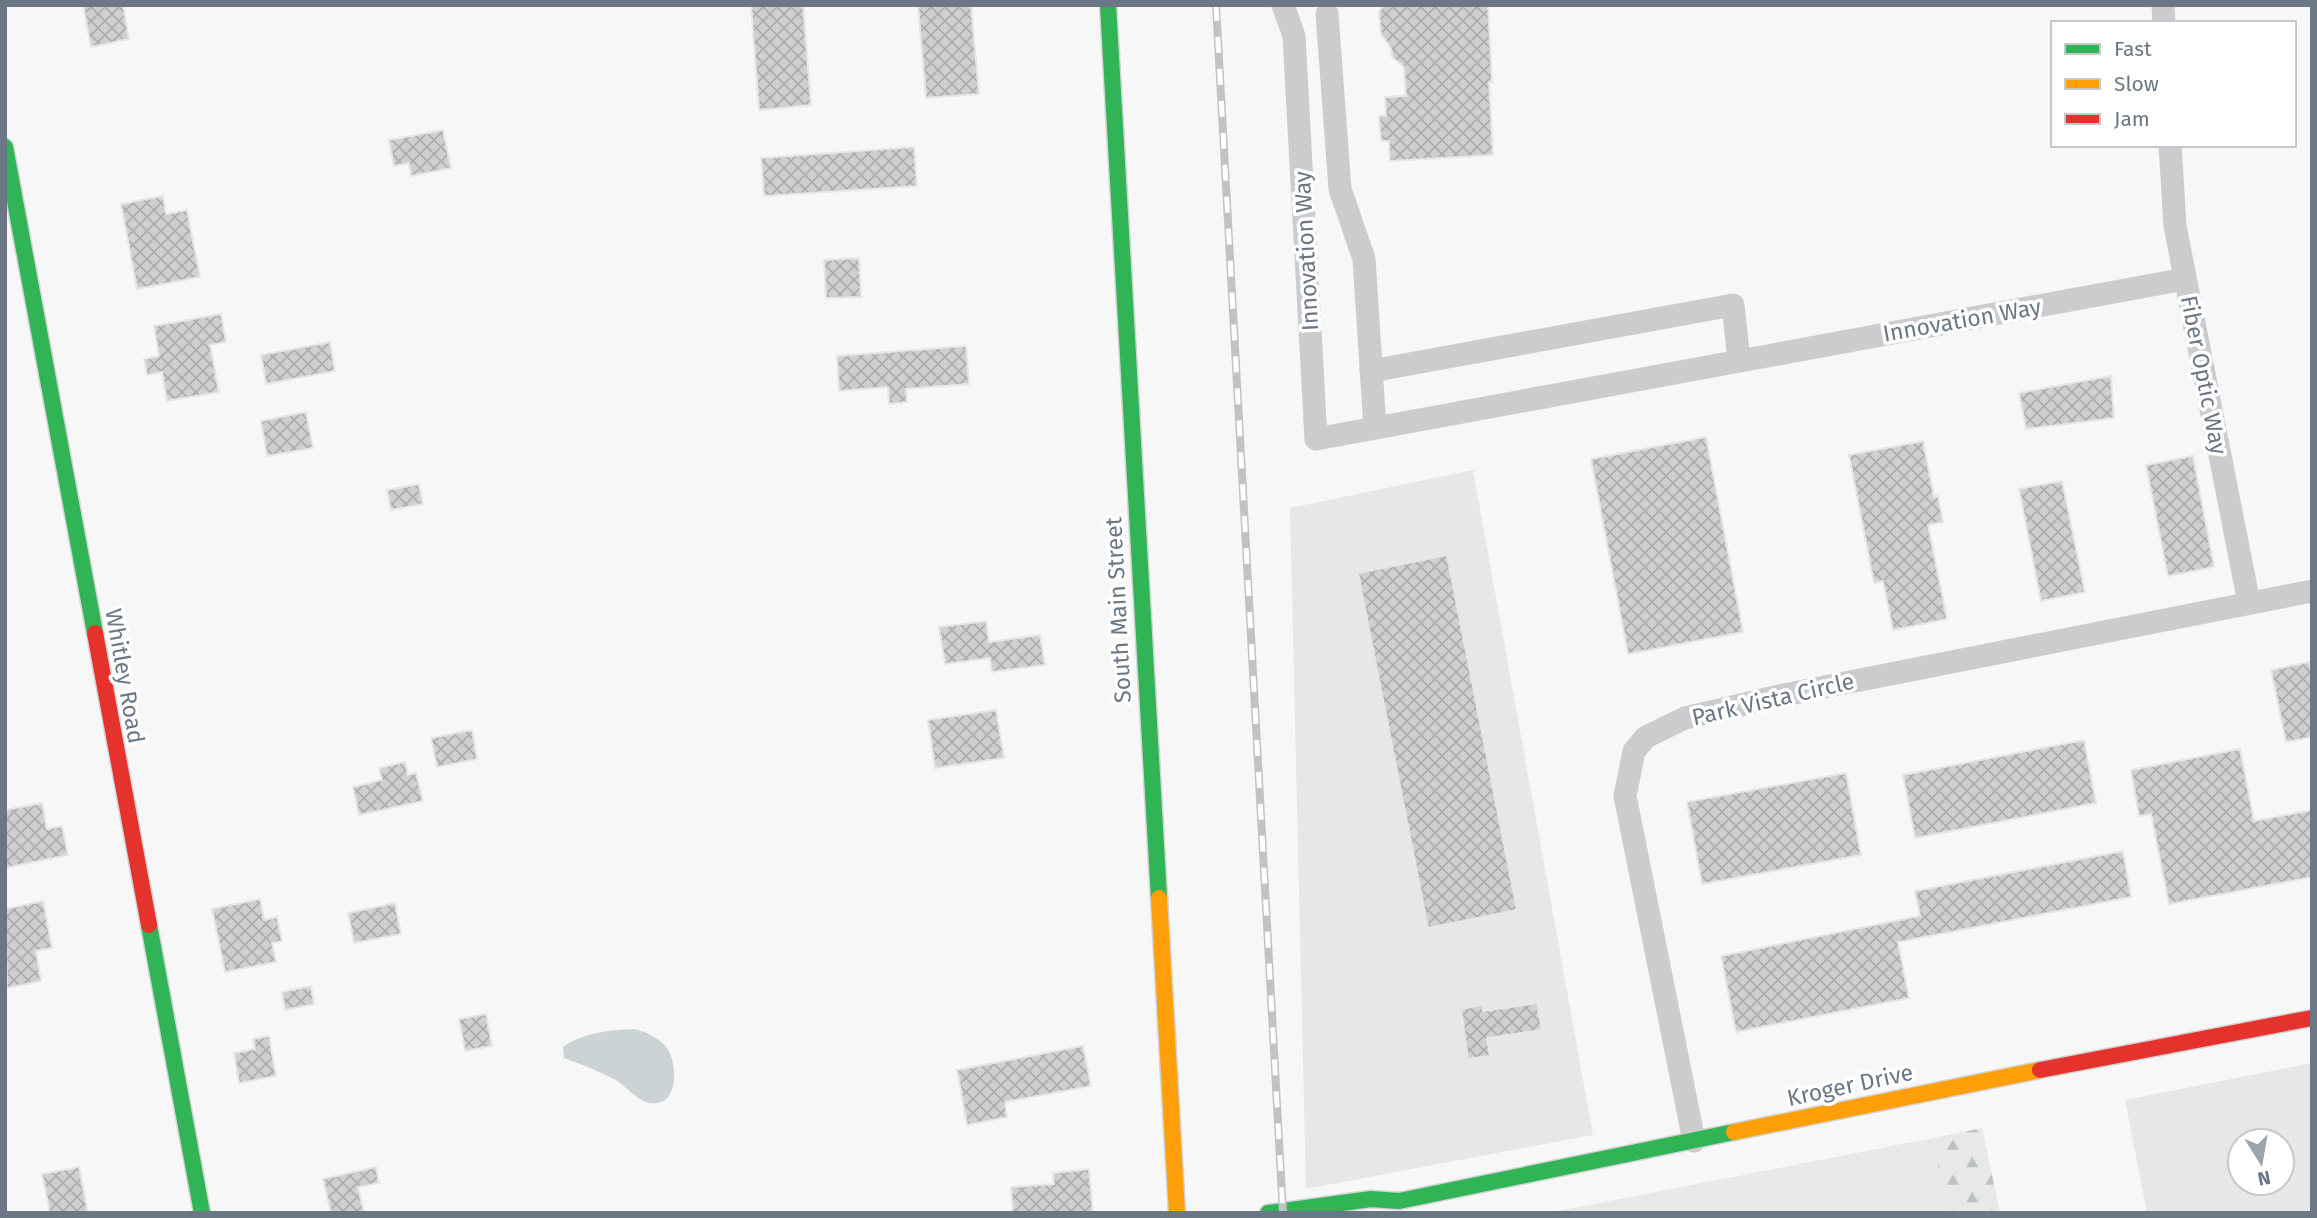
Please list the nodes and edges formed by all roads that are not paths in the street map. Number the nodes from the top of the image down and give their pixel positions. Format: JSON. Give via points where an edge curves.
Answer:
{"nodes":[{"id":1,"x":1108,"y":5,"type":"edge"},
{"id":2,"x":1285,"y":5,"type":"edge"},
{"id":3,"x":1333,"y":10,"type":"edge"},
{"id":4,"x":5,"y":147,"type":"edge"},
{"id":5,"x":2171,"y":147,"type":"edge"},
{"id":6,"x":2185,"y":279,"type":"junction"},
{"id":7,"x":1740,"y":361,"type":"junction"},
{"id":8,"x":1371,"y":371,"type":"junction"},
{"id":9,"x":1375,"y":428,"type":"junction"},
{"id":10,"x":2312,"y":591,"type":"edge"},
{"id":11,"x":2249,"y":604,"type":"junction"},
{"id":12,"x":2312,"y":1018,"type":"edge"},
{"id":13,"x":1694,"y":1141,"type":"junction"},
{"id":14,"x":1399,"y":1201,"type":"junction"},
{"id":15,"x":202,"y":1213,"type":"edge"},
{"id":16,"x":1177,"y":1213,"type":"edge"},
{"id":17,"x":1268,"y":1213,"type":"edge"},
{"id":18,"x":1385,"y":1213,"type":"edge"}],
"edges":[{"from":1,"to":16,"type":"main road","name":"South Main Street"},
{"from":2,"to":3,"type":"street","via":[[1304,16]]},
{"from":2,"to":9,"type":"street","name":"Innovation Way","via":[[1294,36],[1316,439]]},
{"from":3,"to":8,"type":"street","name":"Innovation Way","via":[[1340,189],[1364,259]]},
{"from":4,"to":15,"type":"main road","name":"Whitley Road"},
{"from":5,"to":6,"type":"street","name":"Fiber Optic Way","via":[[2175,226]]},
{"from":6,"to":7,"type":"street","name":"Innovation Way"},
{"from":6,"to":11,"type":"street","name":"Fiber Optic Way"},
{"from":7,"to":8,"type":"street","via":[[1732,305]]},
{"from":7,"to":9,"type":"street","name":"Innovation Way"},
{"from":8,"to":9,"type":"street","name":"Innovation Way"},
{"from":10,"to":11,"type":"street","name":"Park Vista Circle"},
{"from":11,"to":13,"type":"street","name":"Park Vista Circle","via":[[1784,695],[1685,718],[1646,737],[1634,751],[1625,796]]},
{"from":12,"to":13,"type":"main road","name":"Kroger Drive"},
{"from":13,"to":14,"type":"main road","name":"Kroger Drive"},
{"from":14,"to":17,"type":"main road","name":"Kroger Drive","via":[[1371,1199]]},
{"from":14,"to":18,"type":"main road","name":"Kroger Drive"}]}
